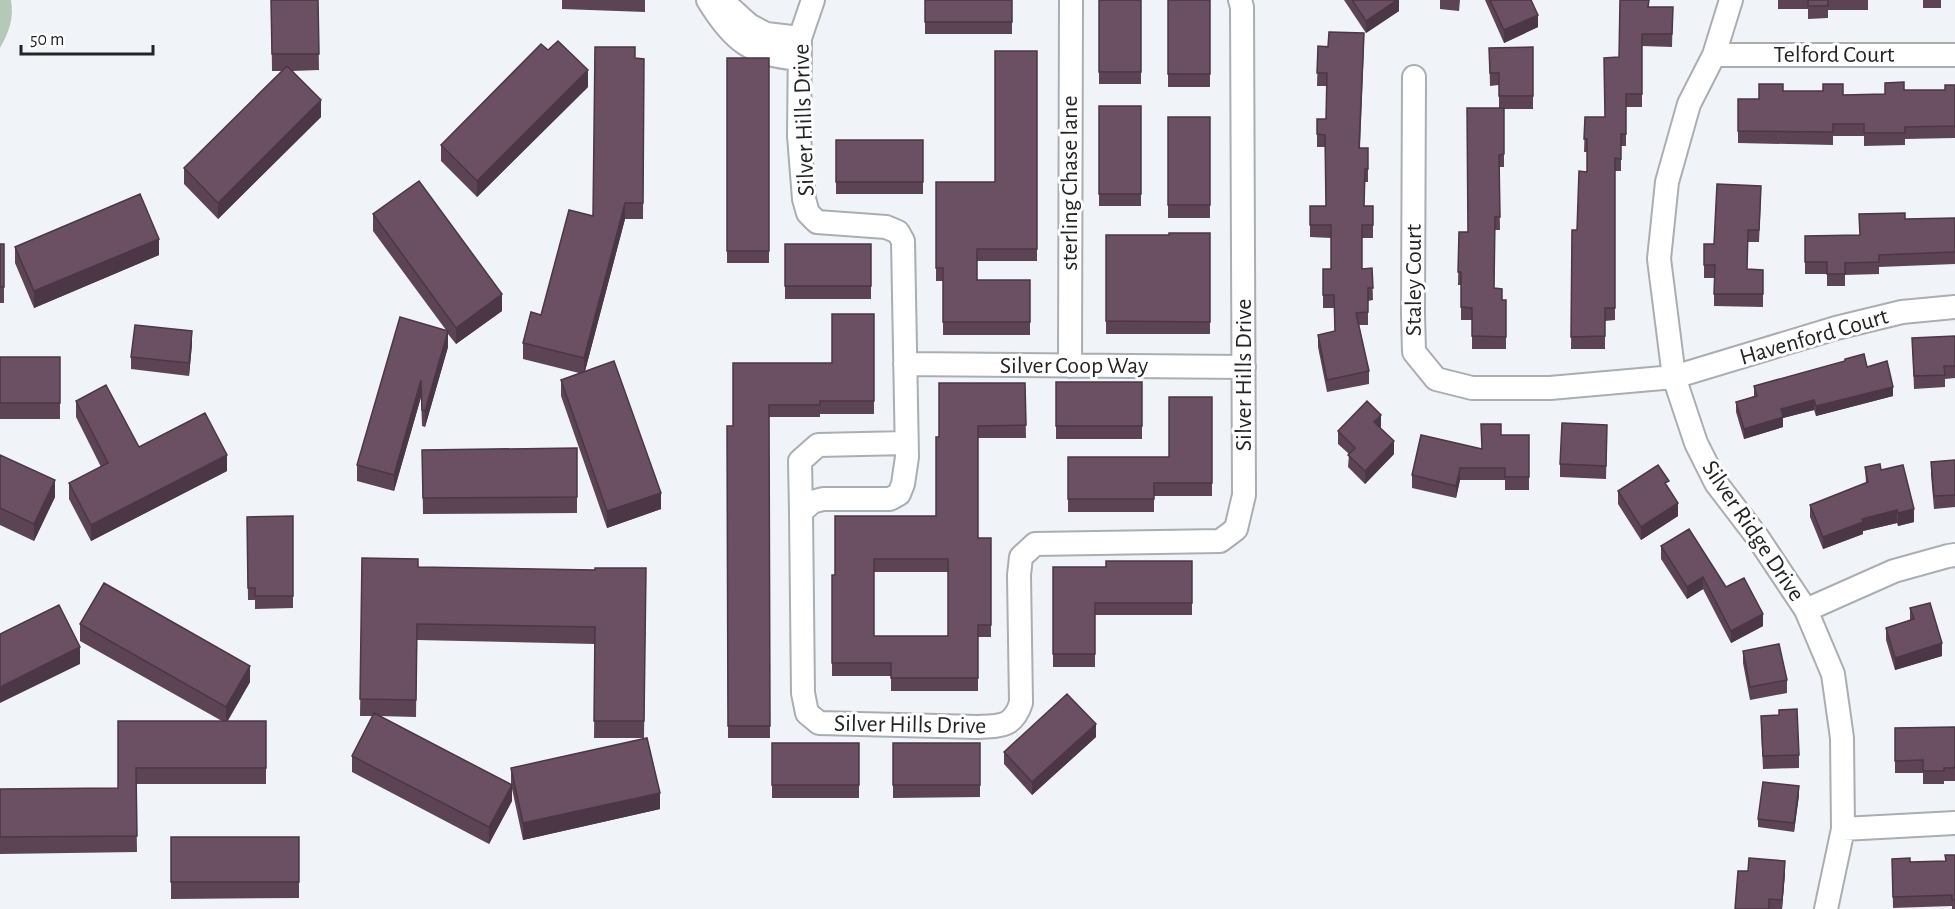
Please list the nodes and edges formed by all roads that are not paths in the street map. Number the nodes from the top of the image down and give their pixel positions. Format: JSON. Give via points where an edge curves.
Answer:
{"nodes":[{"id":1,"x":710,"y":0,"type":"edge"},
{"id":2,"x":813,"y":0,"type":"edge"},
{"id":3,"x":1071,"y":0,"type":"edge"},
{"id":4,"x":1240,"y":0,"type":"edge"},
{"id":5,"x":1727,"y":6,"type":"edge"},
{"id":6,"x":799,"y":49,"type":"junction"},
{"id":7,"x":1714,"y":55,"type":"junction"},
{"id":8,"x":1955,"y":55,"type":"edge"},
{"id":9,"x":1414,"y":77,"type":"dead end"},
{"id":10,"x":1955,"y":307,"type":"edge"},
{"id":11,"x":905,"y":364,"type":"junction"},
{"id":12,"x":1070,"y":366,"type":"junction"},
{"id":13,"x":1244,"y":367,"type":"junction"},
{"id":14,"x":1674,"y":377,"type":"junction"},
{"id":15,"x":906,"y":443,"type":"junction"},
{"id":16,"x":801,"y":512,"type":"junction"},
{"id":17,"x":1955,"y":555,"type":"edge"},
{"id":18,"x":1806,"y":610,"type":"junction"},
{"id":19,"x":1955,"y":823,"type":"edge"},
{"id":20,"x":1843,"y":829,"type":"junction"},
{"id":21,"x":1826,"y":909,"type":"edge"}],
"edges":[{"from":1,"to":6,"type":"street","via":[[718,17],[747,46],[773,57]]},
{"from":2,"to":6,"type":"street","name":"Silver Hills Drive"},
{"from":3,"to":12,"type":"street","name":"sterling Chase lane"},
{"from":4,"to":13,"type":"street","name":"Silver Hills Drive"},
{"from":5,"to":7,"type":"street","name":"Silver Ridge Drive"},
{"from":6,"to":11,"type":"street","name":"Silver Hills Drive","via":[[799,136],[808,213],[817,222],[886,227],[898,232],[903,241]]},
{"from":7,"to":8,"type":"street","name":"Telford Court"},
{"from":7,"to":14,"type":"street","name":"Silver Ridge Drive","via":[[1689,104],[1667,182],[1659,258]]},
{"from":9,"to":14,"type":"street","name":"Staley Court","via":[[1414,351],[1436,379],[1472,388],[1528,388]]},
{"from":10,"to":14,"type":"street","name":"Havenford Court","via":[[1902,312],[1836,328]]},
{"from":11,"to":12,"type":"street","name":"Silver Coop Way"},
{"from":11,"to":15,"type":"street","name":"Silver Hills Drive"},
{"from":12,"to":13,"type":"street","name":"Silver Coop Way"},
{"from":13,"to":16,"type":"street","name":"Silver Hills Drive","via":[[1244,495],[1236,529],[1220,541],[1035,544],[1021,557],[1021,703],[1009,723],[819,723],[807,713],[803,693]]},
{"from":14,"to":18,"type":"street","name":"Silver Ridge Drive","via":[[1696,443],[1716,483],[1758,537]]},
{"from":15,"to":16,"type":"street","name":"Silver Hills Drive","via":[[899,494],[890,499],[824,499],[812,502]]},
{"from":15,"to":16,"type":"street","via":[[818,445],[800,460]]},
{"from":17,"to":18,"type":"street","via":[[1894,571]]},
{"from":18,"to":20,"type":"street","name":"Silver Ridge Drive","via":[[1833,674],[1842,738]]},
{"from":19,"to":20,"type":"street"},
{"from":20,"to":21,"type":"street","name":"Silver Ridge Drive"}]}
